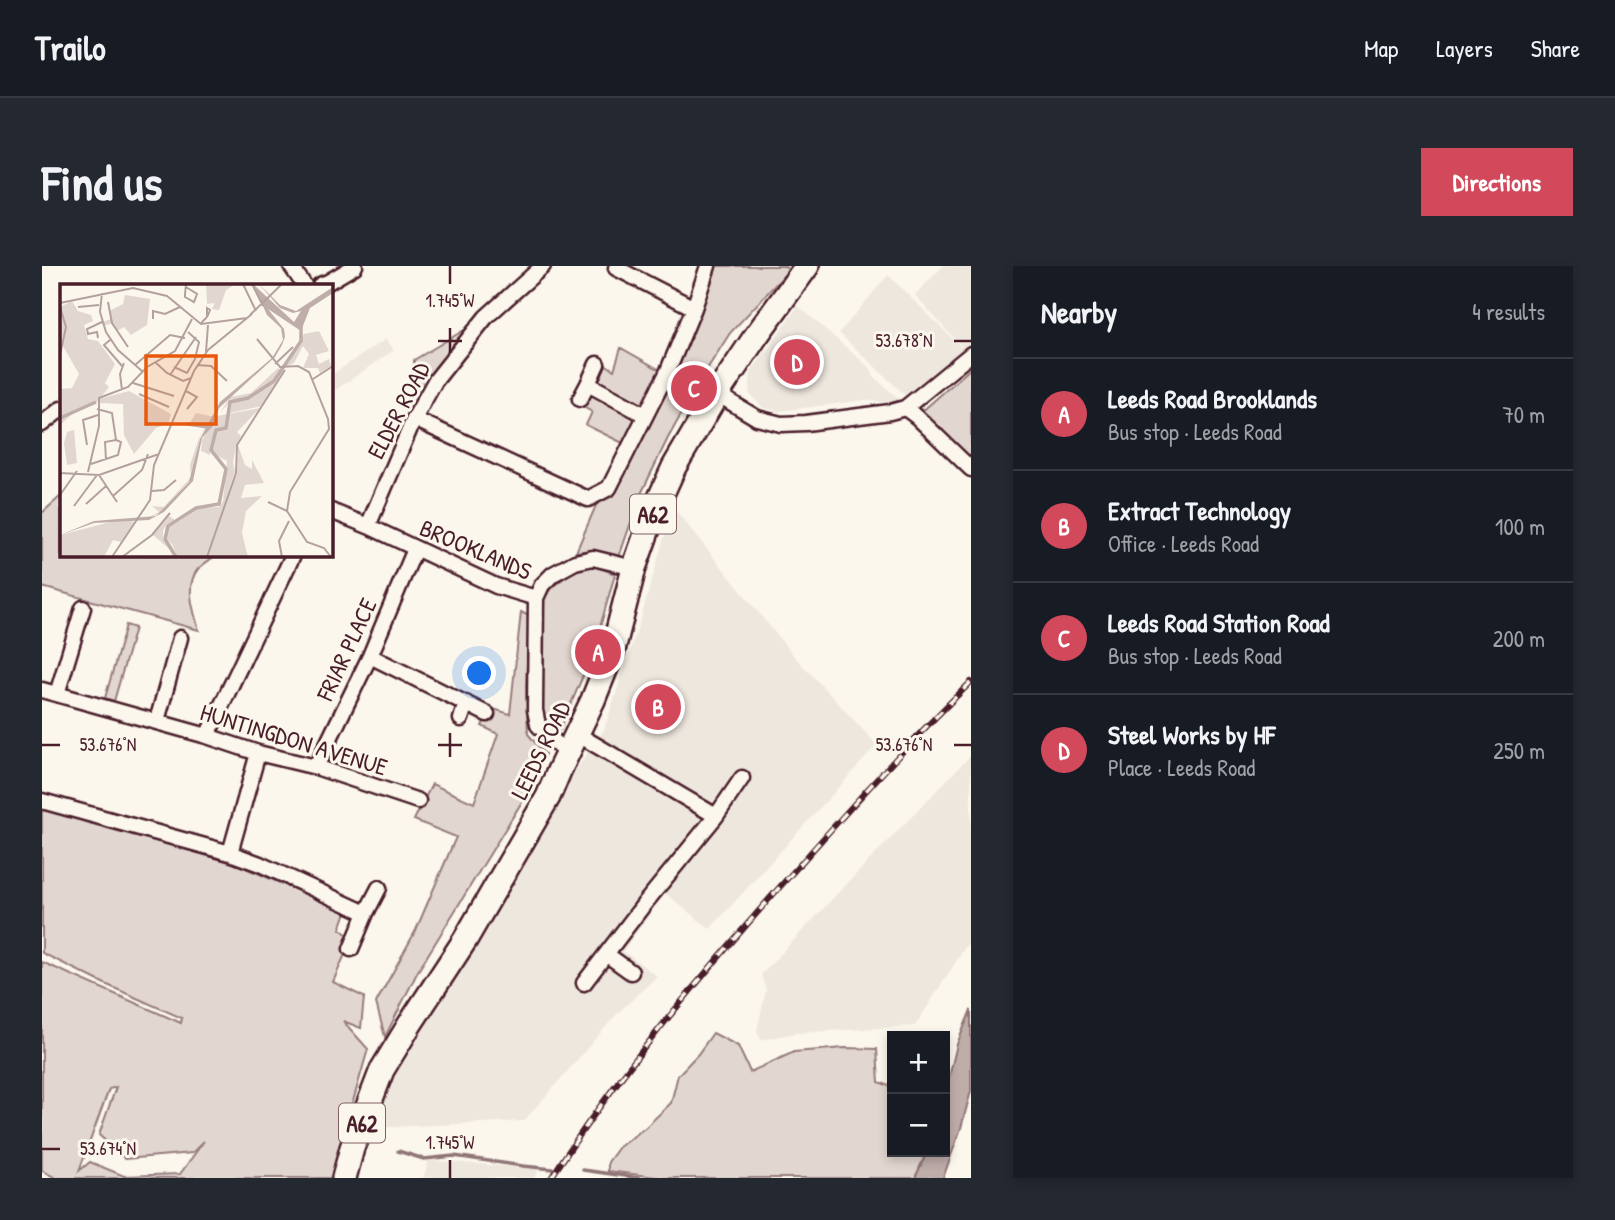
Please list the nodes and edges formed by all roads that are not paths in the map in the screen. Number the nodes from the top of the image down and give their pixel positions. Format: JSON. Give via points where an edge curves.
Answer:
{"nodes":[{"id":1,"x":291,"y":266,"type":"edge"},
{"id":2,"x":355,"y":266,"type":"edge"},
{"id":3,"x":543,"y":266,"type":"edge"},
{"id":4,"x":708,"y":266,"type":"edge"},
{"id":5,"x":807,"y":266,"type":"edge"},
{"id":6,"x":616,"y":268,"type":"edge"},
{"id":7,"x":303,"y":284,"type":"edge"},
{"id":8,"x":322,"y":284,"type":"edge"},
{"id":9,"x":694,"y":308,"type":"junction"},
{"id":10,"x":971,"y":354,"type":"edge"},
{"id":11,"x":597,"y":364,"type":"dead end"},
{"id":12,"x":588,"y":384,"type":"junction"},
{"id":13,"x":717,"y":394,"type":"junction"},
{"id":14,"x":580,"y":399,"type":"dead end"},
{"id":15,"x":905,"y":408,"type":"junction"},
{"id":16,"x":60,"y":410,"type":"edge"},
{"id":17,"x":645,"y":415,"type":"junction"},
{"id":18,"x":414,"y":419,"type":"junction"},
{"id":19,"x":42,"y":424,"type":"edge"},
{"id":20,"x":971,"y":469,"type":"edge"},
{"id":21,"x":332,"y":510,"type":"edge"},
{"id":22,"x":368,"y":526,"type":"junction"},
{"id":23,"x":415,"y":549,"type":"junction"},
{"id":24,"x":293,"y":556,"type":"edge"},
{"id":25,"x":634,"y":568,"type":"junction"},
{"id":26,"x":536,"y":598,"type":"junction"},
{"id":27,"x":83,"y":608,"type":"dead end"},
{"id":28,"x":180,"y":638,"type":"dead end"},
{"id":29,"x":370,"y":656,"type":"junction"},
{"id":30,"x":42,"y":690,"type":"edge"},
{"id":31,"x":57,"y":694,"type":"junction"},
{"id":32,"x":466,"y":703,"type":"junction"},
{"id":33,"x":487,"y":714,"type":"dead end"},
{"id":34,"x":461,"y":719,"type":"dead end"},
{"id":35,"x":157,"y":721,"type":"junction"},
{"id":36,"x":207,"y":736,"type":"junction"},
{"id":37,"x":572,"y":744,"type":"junction"},
{"id":38,"x":258,"y":753,"type":"junction"},
{"id":39,"x":316,"y":767,"type":"junction"},
{"id":40,"x":742,"y":778,"type":"dead end"},
{"id":41,"x":42,"y":801,"type":"edge"},
{"id":42,"x":418,"y":801,"type":"dead end"},
{"id":43,"x":716,"y":816,"type":"junction"},
{"id":44,"x":230,"y":853,"type":"junction"},
{"id":45,"x":379,"y":888,"type":"dead end"},
{"id":46,"x":366,"y":913,"type":"junction"},
{"id":47,"x":351,"y":948,"type":"dead end"},
{"id":48,"x":606,"y":954,"type":"junction"},
{"id":49,"x":631,"y":972,"type":"dead end"},
{"id":50,"x":584,"y":983,"type":"dead end"},
{"id":51,"x":344,"y":1178,"type":"edge"}],
"edges":[{"from":1,"to":7,"type":"street"},
{"from":2,"to":8,"type":"street"},
{"from":3,"to":18,"type":"street","name":"ELDER ROAD","via":[[486,317],[435,381]]},
{"from":4,"to":9,"type":"street"},
{"from":5,"to":13,"type":"main road","name":"LEEDS ROAD","number":"A62"},
{"from":6,"to":9,"type":"street"},
{"from":9,"to":17,"type":"street"},
{"from":10,"to":15,"type":"street"},
{"from":11,"to":12,"type":"street"},
{"from":12,"to":14,"type":"street"},
{"from":12,"to":17,"type":"street"},
{"from":13,"to":15,"type":"street","via":[[757,418],[781,424]]},
{"from":13,"to":25,"type":"main road","name":"LEEDS ROAD","number":"A62","via":[[674,467]]},
{"from":15,"to":20,"type":"street"},
{"from":16,"to":19,"type":"street"},
{"from":17,"to":18,"type":"street","via":[[608,488],[588,499]]},
{"from":18,"to":22,"type":"street","name":"ELDER ROAD"},
{"from":21,"to":22,"type":"street","name":"BROOKLANDS"},
{"from":22,"to":23,"type":"street","name":"BROOKLANDS"},
{"from":23,"to":26,"type":"street","name":"BROOKLANDS","via":[[495,586]]},
{"from":23,"to":29,"type":"street","name":"FRIAR PLACE"},
{"from":24,"to":36,"type":"street"},
{"from":25,"to":26,"type":"street","name":"BROOKLANDS","via":[[593,558],[575,562],[553,574]]},
{"from":25,"to":37,"type":"main road","name":"LEEDS ROAD","number":"A62","via":[[613,650]]},
{"from":26,"to":37,"type":"street","via":[[538,725]]},
{"from":27,"to":31,"type":"street"},
{"from":28,"to":35,"type":"street"},
{"from":29,"to":32,"type":"street"},
{"from":29,"to":39,"type":"street","name":"FRIAR PLACE"},
{"from":30,"to":31,"type":"street","name":"HUNTINGDON AVENUE"},
{"from":31,"to":35,"type":"street","name":"HUNTINGDON AVENUE"},
{"from":32,"to":33,"type":"street"},
{"from":32,"to":34,"type":"street"},
{"from":35,"to":36,"type":"street","name":"HUNTINGDON AVENUE"},
{"from":36,"to":38,"type":"street","name":"HUNTINGDON AVENUE"},
{"from":37,"to":43,"type":"street"},
{"from":37,"to":51,"type":"main road","name":"LEEDS ROAD","number":"A62","via":[[548,797],[471,931],[382,1070]]},
{"from":38,"to":39,"type":"street","name":"HUNTINGDON AVENUE"},
{"from":38,"to":44,"type":"street"},
{"from":39,"to":42,"type":"street","name":"HUNTINGDON AVENUE"},
{"from":40,"to":43,"type":"street"},
{"from":41,"to":44,"type":"street"},
{"from":43,"to":48,"type":"street"},
{"from":44,"to":46,"type":"street"},
{"from":45,"to":46,"type":"street"},
{"from":46,"to":47,"type":"street"},
{"from":48,"to":49,"type":"street"},
{"from":48,"to":50,"type":"street"}]}
